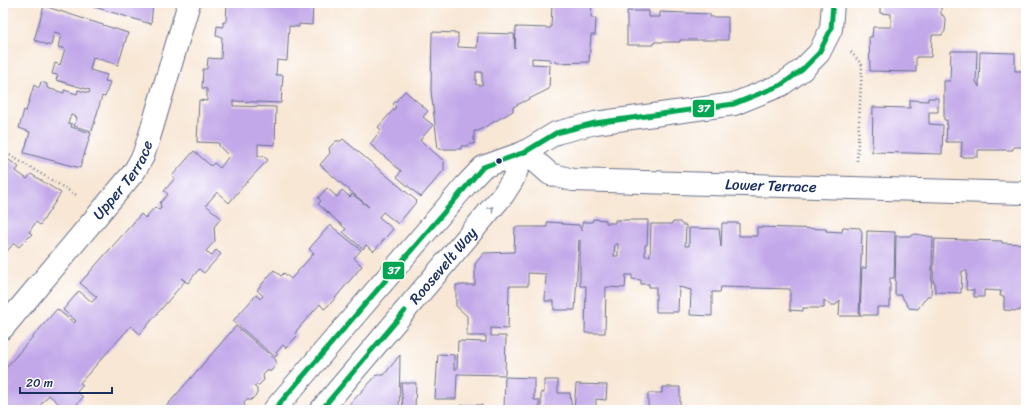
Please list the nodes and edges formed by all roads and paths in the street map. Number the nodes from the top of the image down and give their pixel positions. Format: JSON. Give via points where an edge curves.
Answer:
{"nodes":[{"id":1,"x":188,"y":3,"type":"edge"},
{"id":2,"x":833,"y":3,"type":"edge"},
{"id":3,"x":831,"y":29,"type":"junction"},
{"id":4,"x":3,"y":151,"type":"edge"},
{"id":5,"x":525,"y":152,"type":"junction"},
{"id":6,"x":856,"y":168,"type":"dead end"},
{"id":7,"x":68,"y":190,"type":"dead end"},
{"id":8,"x":1026,"y":193,"type":"edge"},
{"id":9,"x":3,"y":328,"type":"edge"},
{"id":10,"x":274,"y":410,"type":"edge"},
{"id":11,"x":321,"y":410,"type":"edge"}],
"edges":[{"from":1,"to":9,"type":"street","name":"Upper Terrace","via":[[149,138],[134,172]]},
{"from":2,"to":3,"type":"street"},
{"from":3,"to":5,"type":"street","via":[[819,53],[802,70],[781,85],[757,95],[734,104],[595,123],[556,133]]},
{"from":3,"to":6,"type":"path","via":[[862,64]]},
{"from":4,"to":7,"type":"path"},
{"from":5,"to":8,"type":"street","name":"Lower Terrace","via":[[550,174],[573,180]]},
{"from":5,"to":10,"type":"street","via":[[483,167]]},
{"from":11,"to":5,"type":"street","name":"Roosevelt Way","one_way":true,"via":[[503,195]]}]}
